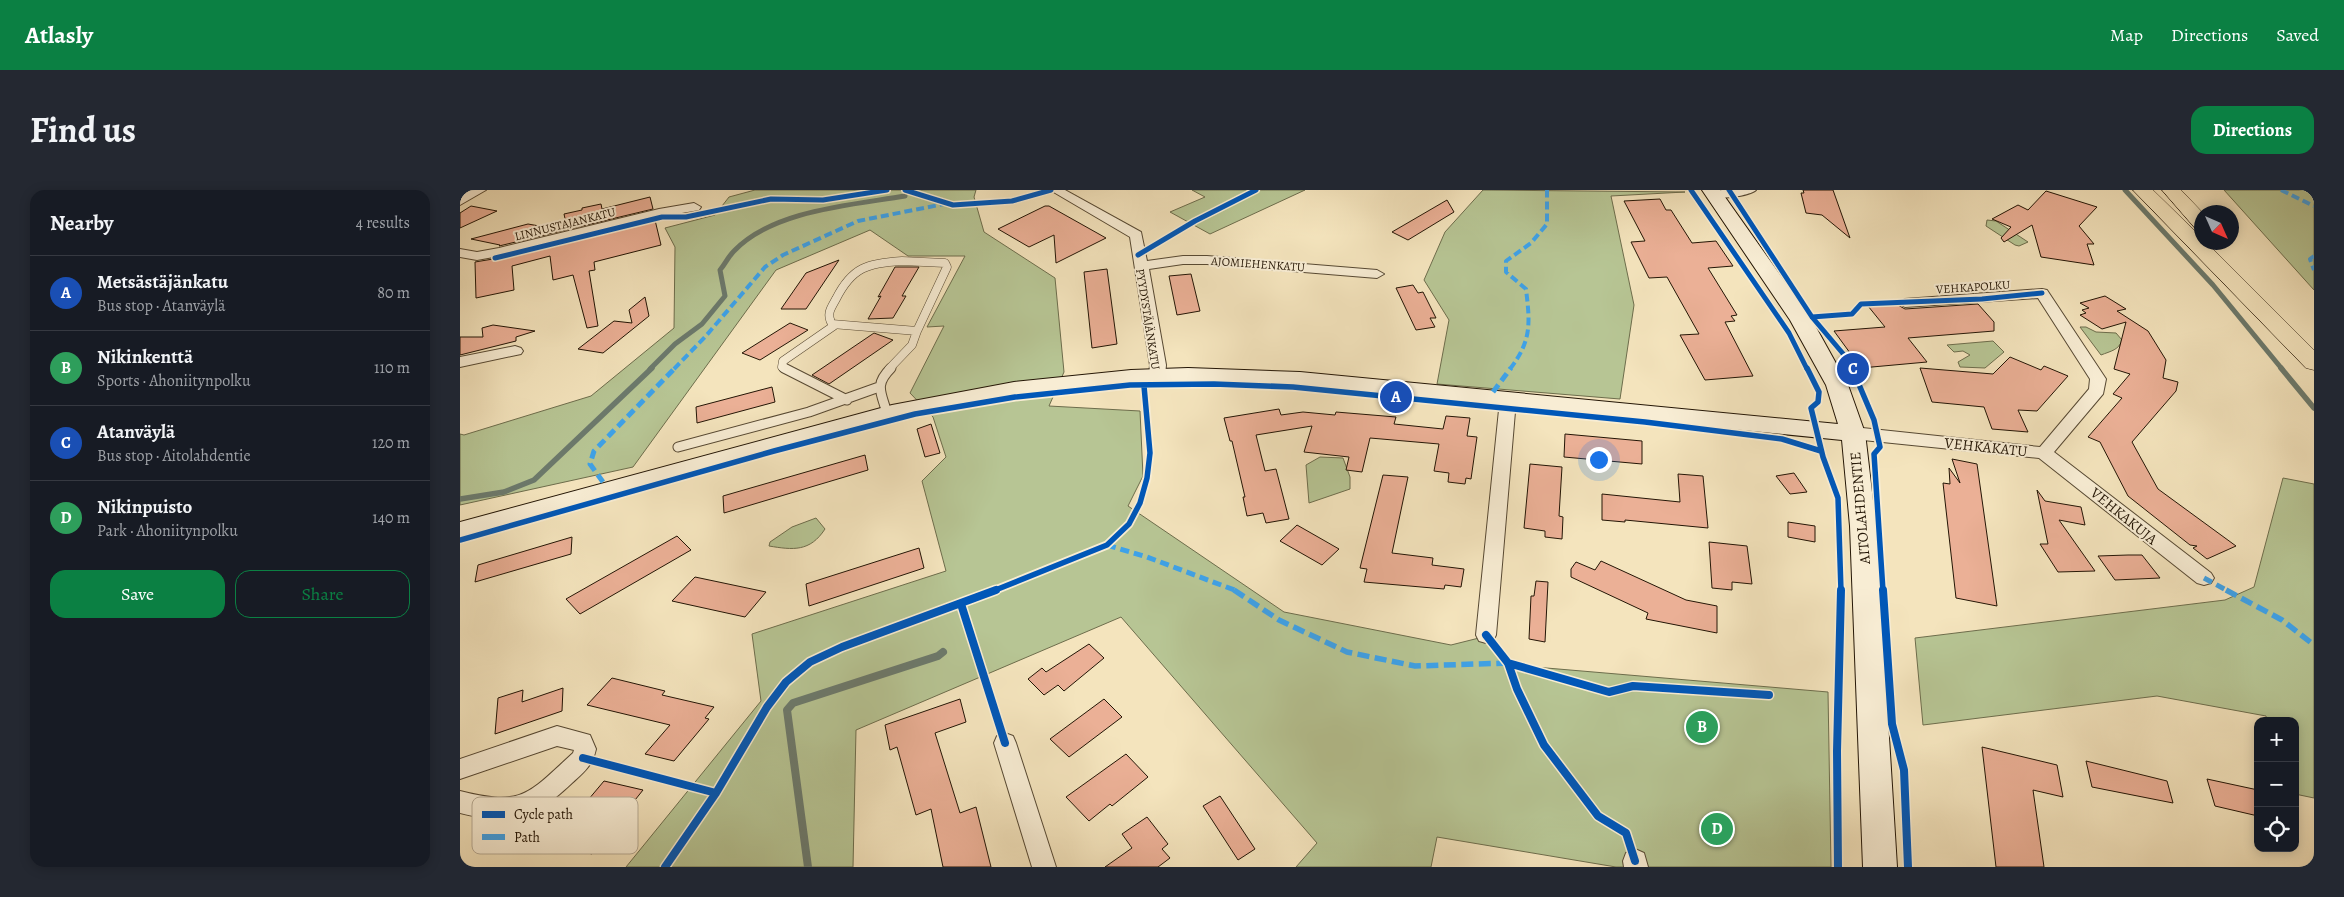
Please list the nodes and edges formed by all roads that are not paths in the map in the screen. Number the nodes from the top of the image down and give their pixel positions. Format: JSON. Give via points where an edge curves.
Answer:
{"nodes":[{"id":1,"x":481,"y":190,"type":"edge"},
{"id":2,"x":1056,"y":190,"type":"edge"},
{"id":3,"x":1750,"y":190,"type":"edge"},
{"id":4,"x":2142,"y":190,"type":"edge"},
{"id":5,"x":2171,"y":190,"type":"edge"},
{"id":6,"x":1712,"y":192,"type":"edge"},
{"id":7,"x":460,"y":201,"type":"edge"},
{"id":8,"x":694,"y":207,"type":"dead end"},
{"id":9,"x":2194,"y":215,"type":"edge"},
{"id":10,"x":2225,"y":250,"type":"edge"},
{"id":11,"x":460,"y":253,"type":"edge"},
{"id":12,"x":1140,"y":266,"type":"junction"},
{"id":13,"x":1377,"y":274,"type":"dead end"},
{"id":14,"x":2042,"y":293,"type":"joint"},
{"id":15,"x":1905,"y":303,"type":"dead end"},
{"id":16,"x":835,"y":325,"type":"junction"},
{"id":17,"x":917,"y":331,"type":"junction"},
{"id":18,"x":2296,"y":344,"type":"junction"},
{"id":19,"x":515,"y":351,"type":"dead end"},
{"id":20,"x":460,"y":362,"type":"edge"},
{"id":21,"x":2314,"y":363,"type":"edge"},
{"id":22,"x":1157,"y":376,"type":"junction"},
{"id":23,"x":879,"y":387,"type":"junction"},
{"id":24,"x":847,"y":400,"type":"junction"},
{"id":25,"x":1508,"y":400,"type":"junction"},
{"id":26,"x":887,"y":413,"type":"junction"},
{"id":27,"x":1853,"y":433,"type":"junction"},
{"id":28,"x":678,"y":447,"type":"dead end"},
{"id":29,"x":2044,"y":453,"type":"junction"},
{"id":30,"x":460,"y":531,"type":"edge"},
{"id":31,"x":2204,"y":578,"type":"dead end"},
{"id":32,"x":1486,"y":635,"type":"dead end"},
{"id":33,"x":1006,"y":743,"type":"dead end"},
{"id":34,"x":460,"y":769,"type":"edge"},
{"id":35,"x":539,"y":797,"type":"edge"},
{"id":36,"x":460,"y":802,"type":"edge"},
{"id":37,"x":472,"y":806,"type":"edge"},
{"id":38,"x":1044,"y":867,"type":"edge"},
{"id":39,"x":1880,"y":867,"type":"edge"}],
"edges":[{"from":1,"to":7,"type":"street"},
{"from":2,"to":12,"type":"street","name":"PYYDYSTÄJÄNKATU","via":[[1131,230],[1138,241]]},
{"from":3,"to":6,"type":"street"},
{"from":4,"to":18,"type":"highway"},
{"from":5,"to":9,"type":"highway"},
{"from":6,"to":27,"type":"street","name":"AITOLAHDENTIE","via":[[1801,320],[1837,385]]},
{"from":8,"to":11,"type":"street","name":"LINNUSTAJANKATU","via":[[499,252],[477,256]]},
{"from":10,"to":18,"type":"highway","via":[[2273,308]]},
{"from":12,"to":13,"type":"street","name":"AJOMIEHENKATU","via":[[1207,260]]},
{"from":12,"to":22,"type":"street","name":"PYYDYSTÄJÄNKATU","via":[[1158,365]]},
{"from":14,"to":15,"type":"street","name":"VEHKAPOLKU"},
{"from":14,"to":29,"type":"street","name":"VEHKAKATU","via":[[2098,379],[2097,390]]},
{"from":16,"to":17,"type":"lane"},
{"from":16,"to":17,"type":"lane","via":[[828,319],[828,313],[846,280],[859,269],[881,263],[945,263]]},
{"from":16,"to":24,"type":"lane","via":[[783,361],[782,367]]},
{"from":17,"to":23,"type":"lane","via":[[912,345],[881,378]]},
{"from":18,"to":21,"type":"highway"},
{"from":19,"to":20,"type":"street"},
{"from":22,"to":25,"type":"street","via":[[1300,379]]},
{"from":22,"to":26,"type":"street","via":[[1050,384],[973,395]]},
{"from":23,"to":24,"type":"lane"},
{"from":23,"to":26,"type":"lane"},
{"from":24,"to":28,"type":"lane"},
{"from":25,"to":27,"type":"street"},
{"from":25,"to":32,"type":"street"},
{"from":26,"to":30,"type":"street"},
{"from":27,"to":29,"type":"street","name":"VEHKAKATU"},
{"from":27,"to":39,"type":"street","name":"AITOLAHDENTIE","via":[[1864,526]]},
{"from":29,"to":31,"type":"street","name":"VEHKAKUJA"},
{"from":33,"to":38,"type":"street"},
{"from":34,"to":35,"type":"street","via":[[557,736],[582,742],[585,749],[583,758]]},
{"from":36,"to":37,"type":"street"}]}
